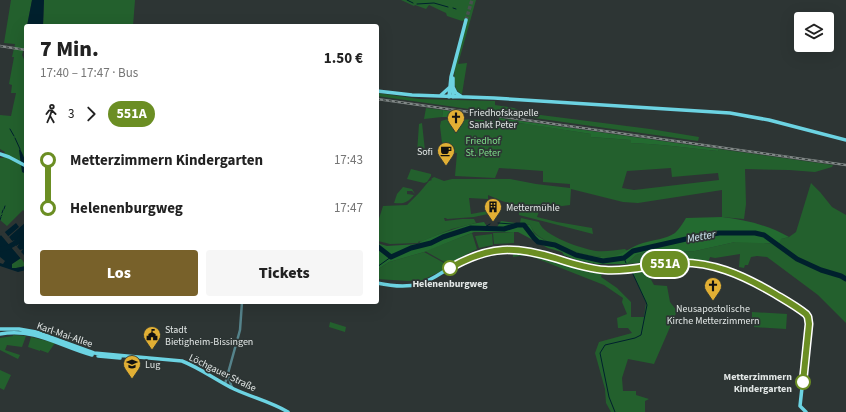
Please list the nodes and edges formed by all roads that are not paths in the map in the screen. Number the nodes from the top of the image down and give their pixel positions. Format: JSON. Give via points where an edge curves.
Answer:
{"nodes":[{"id":1,"x":466,"y":20,"type":"tunnel mouth"},
{"id":2,"x":451,"y":87,"type":"junction"},
{"id":3,"x":379,"y":92,"type":"edge"},
{"id":4,"x":439,"y":97,"type":"junction"},
{"id":5,"x":451,"y":97,"type":"junction"},
{"id":6,"x":463,"y":97,"type":"junction"},
{"id":7,"x":846,"y":140,"type":"edge"},
{"id":8,"x":1,"y":154,"type":"edge"},
{"id":9,"x":24,"y":165,"type":"edge"},
{"id":10,"x":379,"y":283,"type":"edge"},
{"id":11,"x":242,"y":304,"type":"edge"},
{"id":12,"x":0,"y":329,"type":"edge"},
{"id":13,"x":24,"y":331,"type":"junction"},
{"id":14,"x":0,"y":334,"type":"edge"},
{"id":15,"x":172,"y":359,"type":"joint"},
{"id":16,"x":228,"y":375,"type":"junction"},
{"id":17,"x":225,"y":384,"type":"junction"},
{"id":18,"x":236,"y":390,"type":"junction"},
{"id":19,"x":288,"y":412,"type":"edge"},
{"id":20,"x":806,"y":412,"type":"edge"}],
"edges":[{"from":1,"to":2,"type":"main road","via":[[452,72]]},
{"from":2,"to":4,"type":"main road"},
{"from":2,"to":5,"type":"main road"},
{"from":2,"to":6,"type":"main road"},
{"from":3,"to":4,"type":"main road"},
{"from":4,"to":5,"type":"main road"},
{"from":5,"to":6,"type":"main road"},
{"from":6,"to":7,"type":"main road","via":[[730,113],[769,120]]},
{"from":8,"to":9,"type":"main road"},
{"from":10,"to":20,"type":"main road","via":[[399,286],[418,284],[475,256],[502,249],[528,251],[579,266],[605,270],[632,270],[671,263],[695,263],[721,268],[766,289],[808,317],[800,406]]},
{"from":11,"to":16,"type":"street","via":[[240,329]]},
{"from":12,"to":13,"type":"main road","name":"Karl-Mai-Allee"},
{"from":13,"to":14,"type":"main road","name":"Karl-Mai-Allee"},
{"from":13,"to":15,"type":"main road","name":"Karl-Mai-Allee","via":[[94,353]]},
{"from":15,"to":17,"type":"main road","name":"Löchgauer Straße","via":[[192,365]]},
{"from":16,"to":17,"type":"street"},
{"from":16,"to":18,"type":"street","via":[[231,385]]},
{"from":17,"to":18,"type":"main road","name":"Löchgauer Straße"},
{"from":18,"to":19,"type":"main road","name":"Löchgauer Straße"}]}
